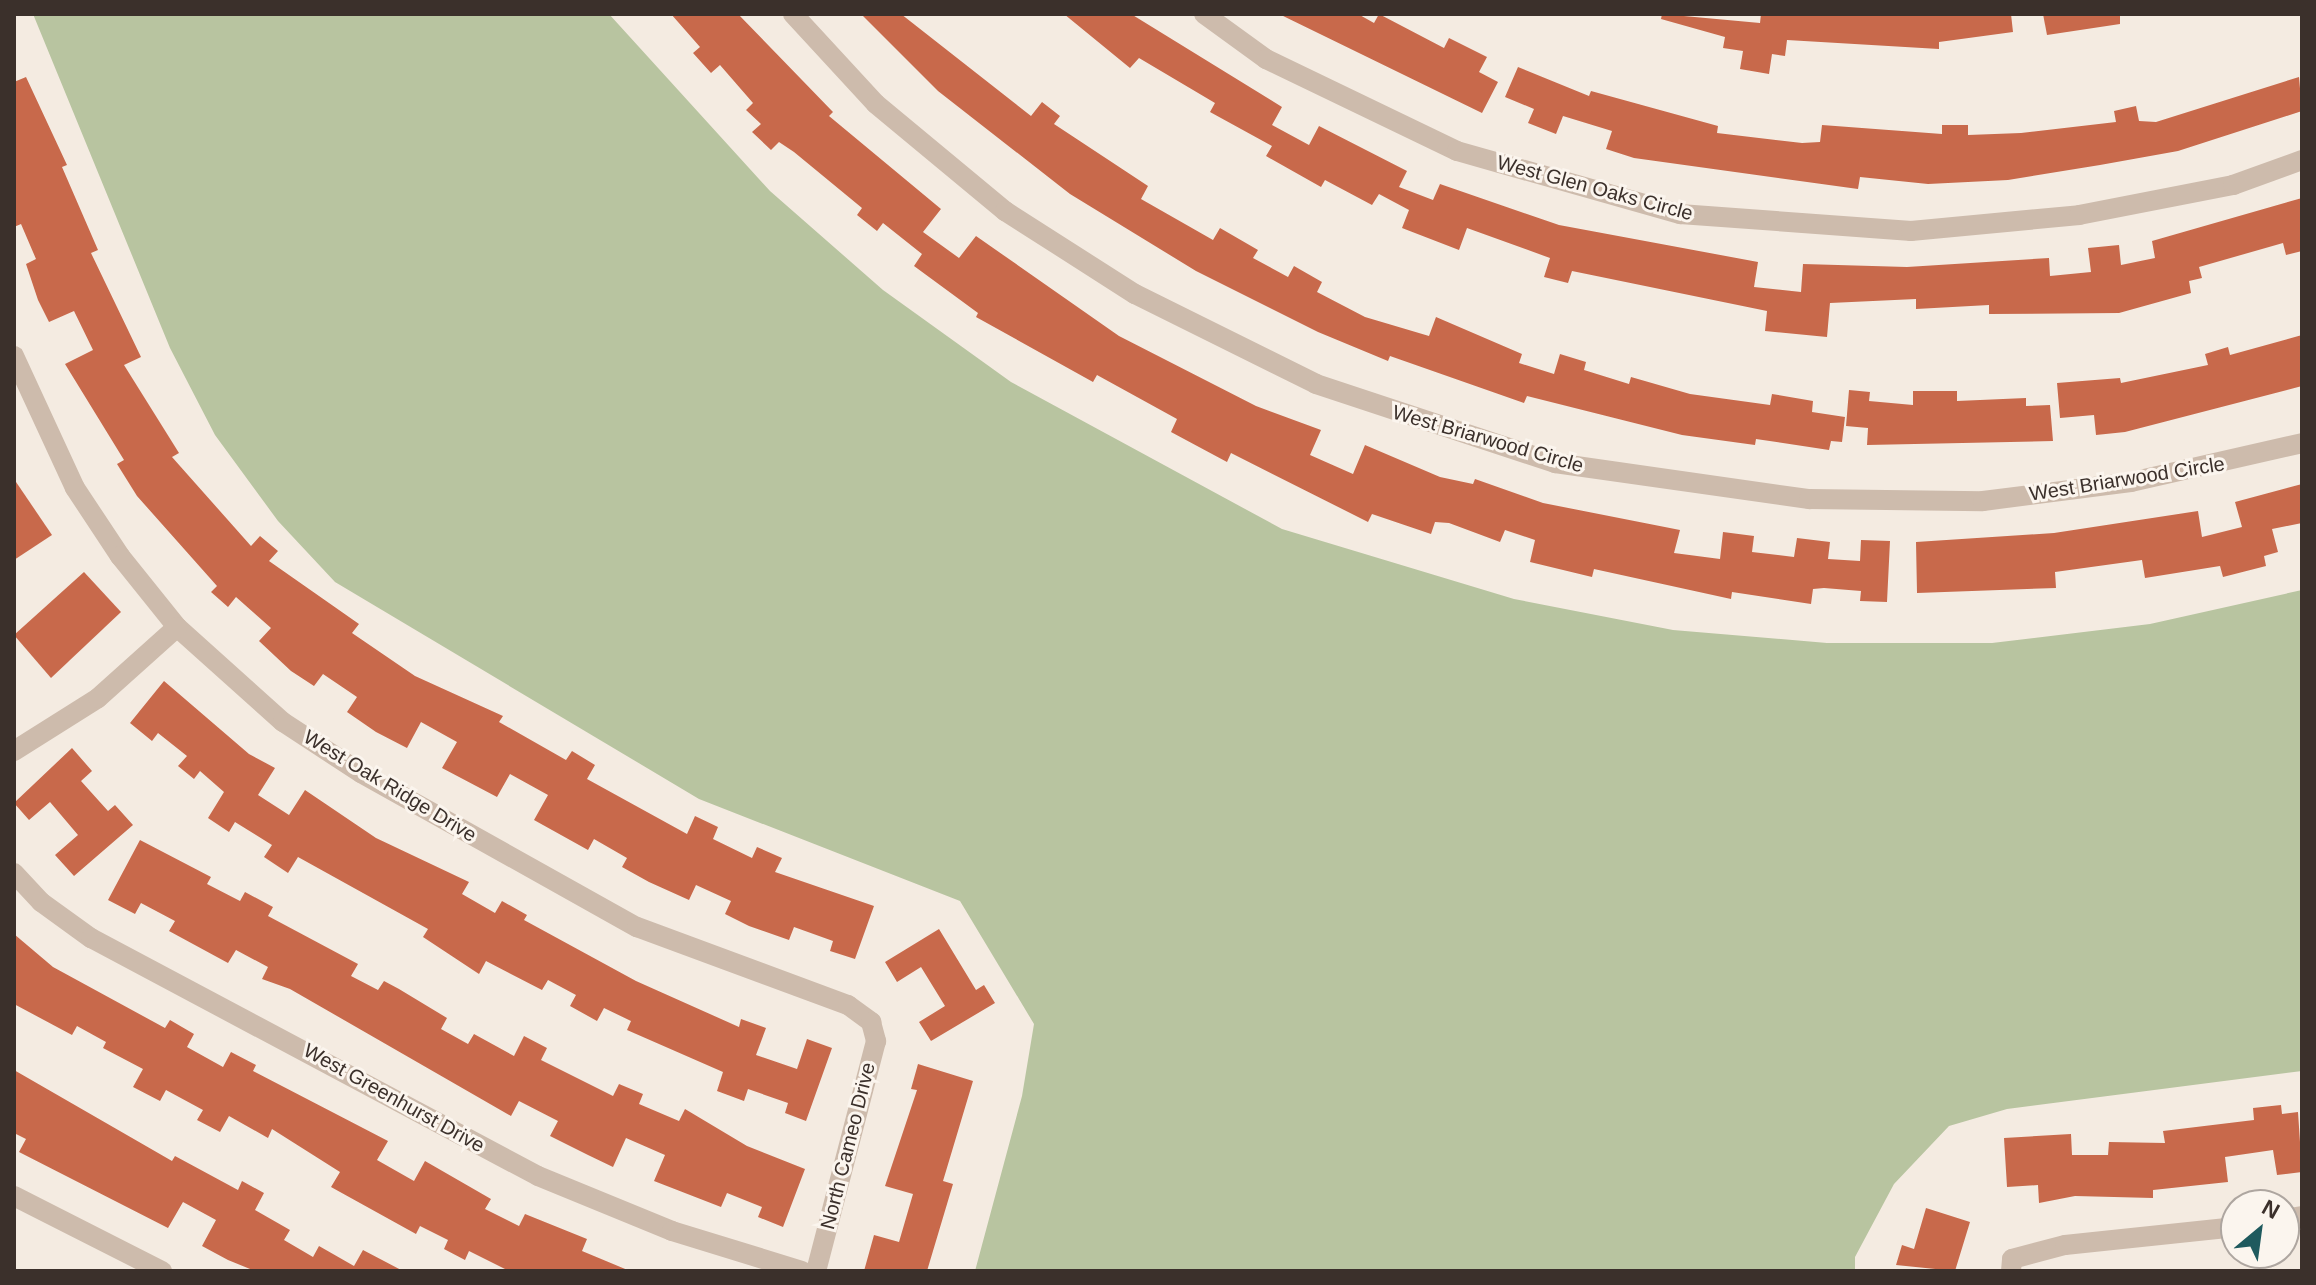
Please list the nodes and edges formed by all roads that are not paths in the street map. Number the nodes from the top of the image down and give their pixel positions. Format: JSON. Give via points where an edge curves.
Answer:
{"nodes":[{"id":1,"x":793,"y":14,"type":"edge"},
{"id":2,"x":1204,"y":14,"type":"edge"},
{"id":3,"x":2302,"y":160,"type":"edge"},
{"id":4,"x":14,"y":356,"type":"edge"},
{"id":5,"x":2302,"y":443,"type":"edge"},
{"id":6,"x":177,"y":627,"type":"junction"},
{"id":7,"x":14,"y":751,"type":"edge"},
{"id":8,"x":14,"y":873,"type":"edge"},
{"id":9,"x":871,"y":1022,"type":"joint"},
{"id":10,"x":14,"y":1196,"type":"edge"},
{"id":11,"x":2220,"y":1229,"type":"edge"},
{"id":12,"x":162,"y":1271,"type":"edge"},
{"id":13,"x":802,"y":1271,"type":"edge"},
{"id":14,"x":816,"y":1271,"type":"edge"},
{"id":15,"x":2011,"y":1271,"type":"edge"}],
"edges":[{"from":1,"to":5,"type":"street","name":"West Briarwood Circle","via":[[876,104],[1005,211],[1135,294],[1316,384],[1555,463],[1809,499],[1983,501],[2131,482]]},
{"from":2,"to":3,"type":"street","name":"West Glen Oaks Circle","via":[[1266,59],[1457,151],[1680,214],[1911,231],[2079,215],[2233,185]]},
{"from":4,"to":6,"type":"street","name":"West Oak Ridge Drive","via":[[75,488]]},
{"from":6,"to":7,"type":"street","via":[[98,698]]},
{"from":6,"to":9,"type":"street","name":"West Oak Ridge Drive","via":[[283,722],[361,773],[637,927],[848,1005]]},
{"from":8,"to":13,"type":"street","name":"West Greenhurst Drive","via":[[41,902],[91,938],[538,1176],[672,1231]]},
{"from":9,"to":14,"type":"street","name":"North Cameo Drive","via":[[876,1041]]},
{"from":10,"to":12,"type":"street"},
{"from":11,"to":15,"type":"street","via":[[2065,1245],[2012,1259]]}]}
